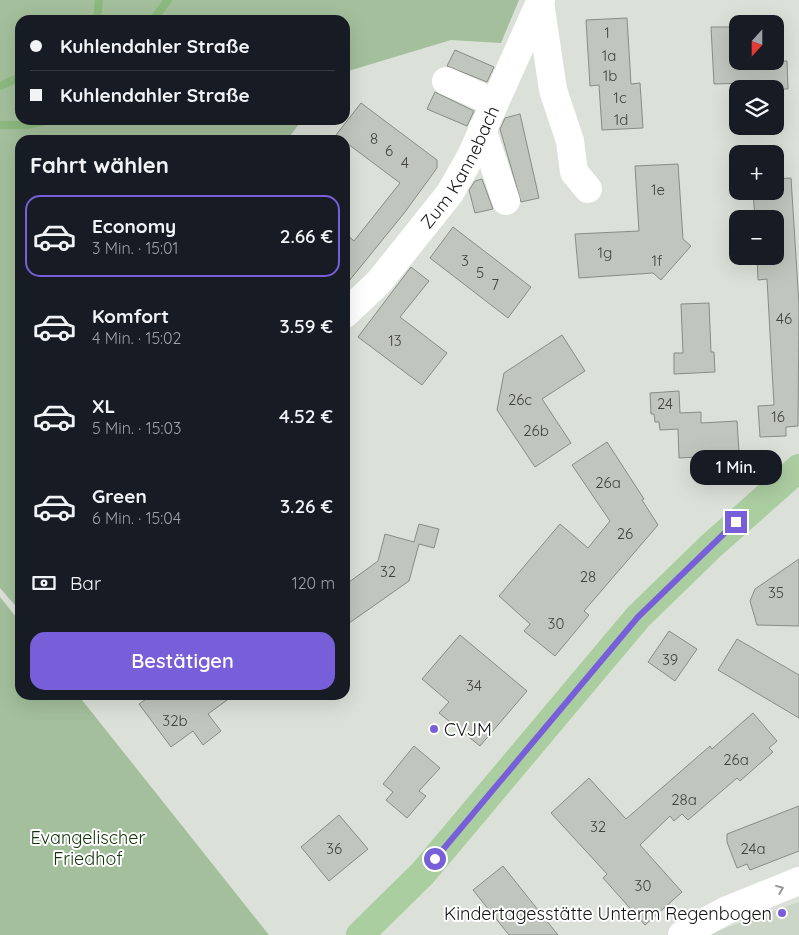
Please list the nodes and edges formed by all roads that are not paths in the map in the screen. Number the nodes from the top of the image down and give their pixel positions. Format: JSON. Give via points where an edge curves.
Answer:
{"nodes":[{"id":1,"x":540,"y":1,"type":"edge"},
{"id":2,"x":446,"y":81,"type":"dead end"},
{"id":3,"x":493,"y":102,"type":"junction"},
{"id":4,"x":482,"y":129,"type":"junction"},
{"id":5,"x":588,"y":189,"type":"dead end"},
{"id":6,"x":506,"y":201,"type":"dead end"},
{"id":7,"x":350,"y":309,"type":"edge"},
{"id":8,"x":799,"y":468,"type":"edge"},
{"id":9,"x":799,"y":881,"type":"edge"},
{"id":10,"x":360,"y":935,"type":"edge"},
{"id":11,"x":682,"y":935,"type":"edge"}],
"edges":[{"from":1,"to":3,"type":"street","name":"Zum Kannebach"},
{"from":1,"to":5,"type":"street","via":[[553,90],[570,141],[574,172]]},
{"from":2,"to":3,"type":"street"},
{"from":3,"to":4,"type":"street","name":"Zum Kannebach"},
{"from":4,"to":6,"type":"street"},
{"from":4,"to":7,"type":"street","name":"Zum Kannebach","via":[[450,193],[379,282]]},
{"from":8,"to":10,"type":"main road","via":[[711,546],[638,617],[423,873]]},
{"from":11,"to":9,"type":"street","one_way":true,"via":[[725,911]]}]}
